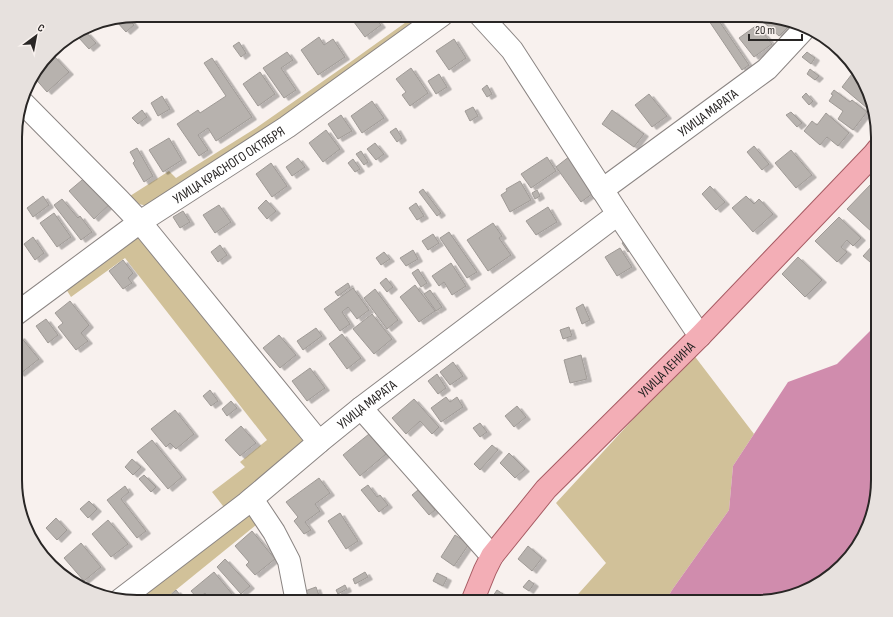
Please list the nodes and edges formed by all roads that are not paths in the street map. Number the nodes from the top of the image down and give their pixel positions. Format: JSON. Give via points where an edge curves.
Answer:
{"nodes":[{"id":1,"x":432,"y":22,"type":"edge"},
{"id":2,"x":486,"y":22,"type":"edge"},
{"id":3,"x":802,"y":32,"type":"edge"},
{"id":4,"x":26,"y":106,"type":"edge"},
{"id":5,"x":871,"y":157,"type":"edge"},
{"id":6,"x":602,"y":190,"type":"junction"},
{"id":7,"x":618,"y":214,"type":"junction"},
{"id":8,"x":140,"y":222,"type":"junction"},
{"id":9,"x":22,"y":310,"type":"edge"},
{"id":10,"x":700,"y":336,"type":"junction"},
{"id":11,"x":361,"y":408,"type":"junction"},
{"id":12,"x":319,"y":442,"type":"junction"},
{"id":13,"x":252,"y":499,"type":"junction"},
{"id":14,"x":492,"y":556,"type":"junction"},
{"id":15,"x":127,"y":595,"type":"edge"},
{"id":16,"x":296,"y":595,"type":"edge"},
{"id":17,"x":475,"y":595,"type":"edge"}],
"edges":[{"from":1,"to":8,"type":"street","name":"УЛИЦА КРАСНОГО ОКТЯБРЯ","via":[[287,127]]},
{"from":2,"to":6,"type":"street","via":[[512,50]]},
{"from":3,"to":6,"type":"street","name":"УЛИЦА МАРАТА","via":[[767,69]]},
{"from":4,"to":8,"type":"street"},
{"from":5,"to":10,"type":"main road","name":"УЛИЦА ЛЕНИНА"},
{"from":6,"to":7,"type":"street"},
{"from":7,"to":10,"type":"street"},
{"from":7,"to":11,"type":"street","name":"УЛИЦА МАРАТА"},
{"from":8,"to":9,"type":"street","name":"УЛИЦА КРАСНОГО ОКТЯБРЯ"},
{"from":8,"to":12,"type":"street"},
{"from":10,"to":14,"type":"main road","name":"УЛИЦА ЛЕНИНА","via":[[546,489]]},
{"from":11,"to":12,"type":"street","name":"УЛИЦА МАРАТА"},
{"from":11,"to":14,"type":"street"},
{"from":12,"to":13,"type":"street","name":"УЛИЦА МАРАТА"},
{"from":13,"to":15,"type":"street","name":"УЛИЦА МАРАТА"},
{"from":13,"to":16,"type":"street","via":[[289,561]]},
{"from":14,"to":17,"type":"main road","name":"УЛИЦА ЛЕНИНА"}]}
